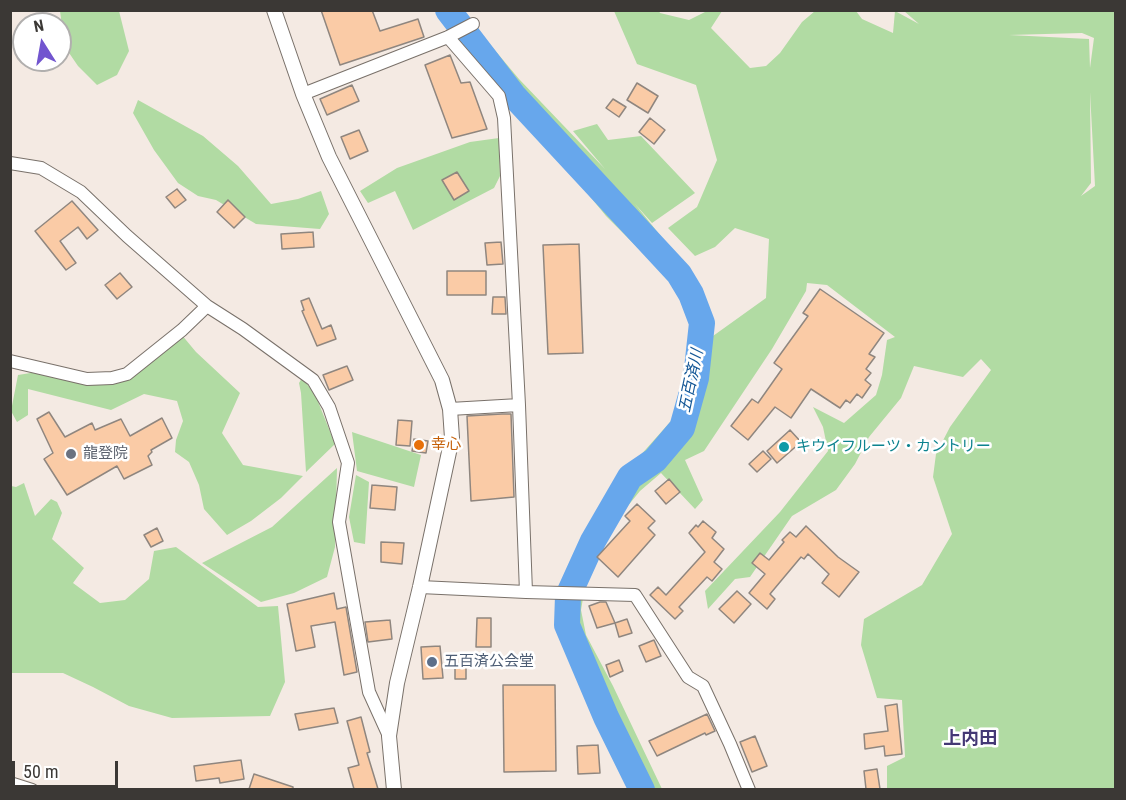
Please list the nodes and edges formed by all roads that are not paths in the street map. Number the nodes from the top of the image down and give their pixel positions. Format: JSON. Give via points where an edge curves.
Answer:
{"nodes":[{"id":1,"x":274,"y":10,"type":"edge"},
{"id":2,"x":473,"y":24,"type":"dead end"},
{"id":3,"x":448,"y":37,"type":"junction"},
{"id":4,"x":303,"y":94,"type":"junction"},
{"id":5,"x":10,"y":163,"type":"edge"},
{"id":6,"x":207,"y":306,"type":"junction"},
{"id":7,"x":10,"y":361,"type":"edge"},
{"id":8,"x":519,"y":405,"type":"junction"},
{"id":9,"x":450,"y":409,"type":"junction"},
{"id":10,"x":420,"y":587,"type":"junction"},
{"id":11,"x":526,"y":592,"type":"junction"},
{"id":12,"x":389,"y":736,"type":"junction"},
{"id":13,"x":10,"y":783,"type":"edge"},
{"id":14,"x":32,"y":789,"type":"edge"},
{"id":15,"x":394,"y":789,"type":"edge"},
{"id":16,"x":749,"y":789,"type":"edge"}],
"edges":[{"from":1,"to":4,"type":"street"},
{"from":2,"to":3,"type":"street"},
{"from":3,"to":4,"type":"street"},
{"from":3,"to":8,"type":"street","via":[[499,96],[504,118]]},
{"from":4,"to":9,"type":"street","via":[[329,157],[442,380]]},
{"from":5,"to":6,"type":"street","via":[[41,168],[81,192]]},
{"from":6,"to":7,"type":"street","via":[[127,374],[87,380]]},
{"from":6,"to":12,"type":"street","via":[[313,380],[329,407],[348,463],[339,522],[369,692]]},
{"from":8,"to":9,"type":"street"},
{"from":8,"to":11,"type":"street"},
{"from":9,"to":10,"type":"street","via":[[452,438]]},
{"from":10,"to":11,"type":"street"},
{"from":10,"to":12,"type":"street","via":[[397,682]]},
{"from":11,"to":16,"type":"street","via":[[635,595],[688,677],[703,687]]},
{"from":12,"to":15,"type":"street"},
{"from":13,"to":14,"type":"street"}]}
